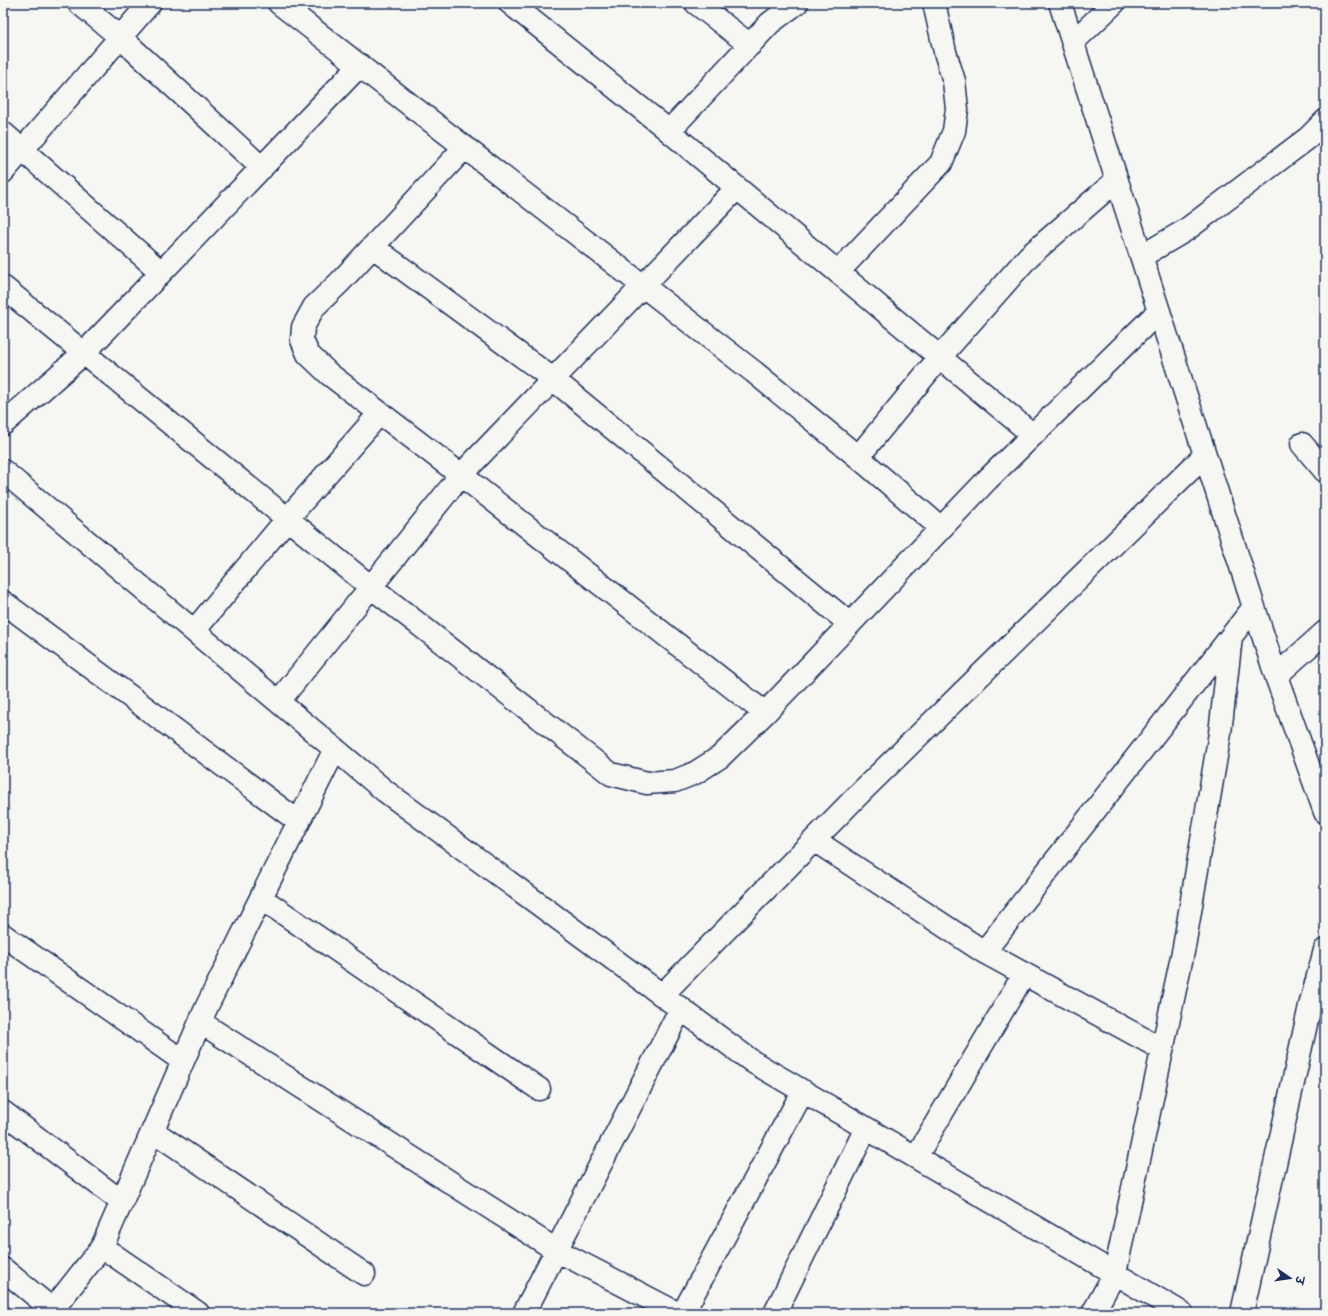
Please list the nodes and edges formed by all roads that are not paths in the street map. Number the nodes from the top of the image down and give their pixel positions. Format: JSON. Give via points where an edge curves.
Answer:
{"nodes":[{"id":1,"x":79,"y":3,"type":"edge"},
{"id":2,"x":150,"y":3,"type":"edge"},
{"id":3,"x":279,"y":3,"type":"edge"},
{"id":4,"x":510,"y":3,"type":"edge"},
{"id":5,"x":696,"y":3,"type":"edge"},
{"id":6,"x":797,"y":3,"type":"edge"},
{"id":7,"x":934,"y":3,"type":"edge"},
{"id":8,"x":1060,"y":3,"type":"edge"},
{"id":9,"x":1114,"y":3,"type":"edge"},
{"id":10,"x":120,"y":37,"type":"junction"},
{"id":11,"x":1073,"y":42,"type":"junction"},
{"id":12,"x":750,"y":45,"type":"junction"},
{"id":13,"x":360,"y":66,"type":"junction"},
{"id":14,"x":1325,"y":121,"type":"edge"},
{"id":15,"x":669,"y":131,"type":"junction"},
{"id":16,"x":3,"y":133,"type":"edge"},
{"id":17,"x":465,"y":147,"type":"junction"},
{"id":18,"x":22,"y":150,"type":"junction"},
{"id":19,"x":262,"y":168,"type":"junction"},
{"id":20,"x":3,"y":172,"type":"edge"},
{"id":21,"x":1117,"y":180,"type":"junction"},
{"id":22,"x":737,"y":188,"type":"junction"},
{"id":23,"x":373,"y":247,"type":"junction"},
{"id":24,"x":1142,"y":256,"type":"junction"},
{"id":25,"x":161,"y":272,"type":"junction"},
{"id":26,"x":838,"y":272,"type":"junction"},
{"id":27,"x":643,"y":286,"type":"junction"},
{"id":28,"x":3,"y":287,"type":"edge"},
{"id":29,"x":1159,"y":311,"type":"junction"},
{"id":30,"x":84,"y":353,"type":"junction"},
{"id":31,"x":940,"y":357,"type":"junction"},
{"id":32,"x":553,"y":379,"type":"junction"},
{"id":33,"x":380,"y":413,"type":"junction"},
{"id":34,"x":3,"y":424,"type":"edge"},
{"id":35,"x":1033,"y":435,"type":"junction"},
{"id":36,"x":1302,"y":444,"type":"dead end"},
{"id":37,"x":1205,"y":455,"type":"junction"},
{"id":38,"x":858,"y":457,"type":"junction"},
{"id":39,"x":1325,"y":471,"type":"edge"},
{"id":40,"x":461,"y":475,"type":"junction"},
{"id":41,"x":6,"y":480,"type":"edge"},
{"id":42,"x":287,"y":519,"type":"junction"},
{"id":43,"x":941,"y":528,"type":"junction"},
{"id":44,"x":371,"y":587,"type":"junction"},
{"id":45,"x":3,"y":602,"type":"edge"},
{"id":46,"x":1254,"y":607,"type":"junction"},
{"id":47,"x":850,"y":624,"type":"junction"},
{"id":48,"x":194,"y":631,"type":"junction"},
{"id":49,"x":1325,"y":632,"type":"edge"},
{"id":50,"x":1231,"y":637,"type":"junction"},
{"id":51,"x":1276,"y":676,"type":"junction"},
{"id":52,"x":278,"y":701,"type":"junction"},
{"id":53,"x":765,"y":713,"type":"junction"},
{"id":54,"x":335,"y":749,"type":"junction"},
{"id":55,"x":1325,"y":812,"type":"edge"},
{"id":56,"x":299,"y":822,"type":"junction"},
{"id":57,"x":814,"y":840,"type":"junction"},
{"id":58,"x":261,"y":898,"type":"junction"},
{"id":59,"x":3,"y":935,"type":"edge"},
{"id":60,"x":1325,"y":950,"type":"edge"},
{"id":61,"x":984,"y":952,"type":"junction"},
{"id":62,"x":1024,"y":974,"type":"junction"},
{"id":63,"x":662,"y":995,"type":"junction"},
{"id":64,"x":681,"y":1008,"type":"junction"},
{"id":65,"x":200,"y":1022,"type":"junction"},
{"id":66,"x":1162,"y":1049,"type":"junction"},
{"id":67,"x":183,"y":1061,"type":"junction"},
{"id":68,"x":539,"y":1089,"type":"dead end"},
{"id":69,"x":803,"y":1091,"type":"junction"},
{"id":70,"x":3,"y":1112,"type":"edge"},
{"id":71,"x":866,"y":1128,"type":"junction"},
{"id":72,"x":153,"y":1131,"type":"junction"},
{"id":73,"x":916,"y":1157,"type":"junction"},
{"id":74,"x":122,"y":1202,"type":"junction"},
{"id":75,"x":102,"y":1248,"type":"junction"},
{"id":76,"x":556,"y":1250,"type":"junction"},
{"id":77,"x":3,"y":1269,"type":"edge"},
{"id":78,"x":364,"y":1274,"type":"dead end"},
{"id":79,"x":1115,"y":1274,"type":"junction"},
{"id":80,"x":52,"y":1311,"type":"edge"},
{"id":81,"x":198,"y":1313,"type":"edge"},
{"id":82,"x":524,"y":1313,"type":"edge"},
{"id":83,"x":678,"y":1313,"type":"edge"},
{"id":84,"x":683,"y":1313,"type":"edge"},
{"id":85,"x":775,"y":1313,"type":"edge"},
{"id":86,"x":1093,"y":1313,"type":"edge"},
{"id":87,"x":1182,"y":1313,"type":"edge"},
{"id":88,"x":1242,"y":1313,"type":"edge"}],
"edges":[{"from":1,"to":10,"type":"street"},
{"from":2,"to":10,"type":"street"},
{"from":3,"to":13,"type":"street"},
{"from":4,"to":15,"type":"street"},
{"from":5,"to":12,"type":"street"},
{"from":6,"to":12,"type":"street","via":[[770,24]]},
{"from":7,"to":26,"type":"street","via":[[954,81],[957,109],[954,131],[941,163]]},
{"from":8,"to":11,"type":"street"},
{"from":9,"to":11,"type":"street"},
{"from":10,"to":18,"type":"street"},
{"from":10,"to":19,"type":"street"},
{"from":11,"to":21,"type":"street"},
{"from":12,"to":15,"type":"street"},
{"from":13,"to":17,"type":"street"},
{"from":13,"to":19,"type":"street"},
{"from":14,"to":24,"type":"street","via":[[1308,138],[1186,230]]},
{"from":15,"to":22,"type":"street"},
{"from":16,"to":18,"type":"street"},
{"from":17,"to":23,"type":"street"},
{"from":17,"to":27,"type":"street"},
{"from":18,"to":20,"type":"street"},
{"from":18,"to":25,"type":"street"},
{"from":19,"to":25,"type":"street"},
{"from":21,"to":24,"type":"street"},
{"from":21,"to":31,"type":"street","via":[[1029,256]]},
{"from":22,"to":26,"type":"street"},
{"from":22,"to":27,"type":"street"},
{"from":23,"to":32,"type":"street"},
{"from":23,"to":33,"type":"street","via":[[314,307],[303,326],[302,340],[308,354],[329,374]]},
{"from":24,"to":29,"type":"street"},
{"from":25,"to":30,"type":"street"},
{"from":26,"to":31,"type":"street"},
{"from":27,"to":32,"type":"street"},
{"from":27,"to":38,"type":"street"},
{"from":28,"to":30,"type":"street"},
{"from":29,"to":35,"type":"street"},
{"from":29,"to":37,"type":"street"},
{"from":30,"to":34,"type":"street"},
{"from":30,"to":42,"type":"street"},
{"from":31,"to":35,"type":"street"},
{"from":31,"to":38,"type":"street"},
{"from":32,"to":40,"type":"street"},
{"from":32,"to":47,"type":"street"},
{"from":33,"to":40,"type":"street"},
{"from":33,"to":42,"type":"street"},
{"from":35,"to":43,"type":"street"},
{"from":36,"to":39,"type":"street"},
{"from":37,"to":46,"type":"street"},
{"from":37,"to":57,"type":"street"},
{"from":38,"to":43,"type":"street"},
{"from":40,"to":44,"type":"street"},
{"from":40,"to":53,"type":"street"},
{"from":41,"to":48,"type":"street"},
{"from":42,"to":44,"type":"street"},
{"from":42,"to":48,"type":"street"},
{"from":43,"to":47,"type":"street"},
{"from":44,"to":52,"type":"street"},
{"from":44,"to":53,"type":"street","via":[[611,774],[647,783],[675,781],[695,773],[720,757]]},
{"from":45,"to":56,"type":"street"},
{"from":46,"to":50,"type":"street"},
{"from":46,"to":51,"type":"street"},
{"from":47,"to":53,"type":"street"},
{"from":48,"to":52,"type":"street"},
{"from":49,"to":51,"type":"street"},
{"from":50,"to":61,"type":"street"},
{"from":50,"to":66,"type":"street","via":[[1218,748],[1184,947]]},
{"from":51,"to":55,"type":"street"},
{"from":52,"to":54,"type":"street"},
{"from":54,"to":56,"type":"street"},
{"from":54,"to":63,"type":"street","via":[[385,791]]},
{"from":56,"to":58,"type":"street"},
{"from":57,"to":61,"type":"street"},
{"from":57,"to":63,"type":"street"},
{"from":58,"to":65,"type":"street"},
{"from":58,"to":68,"type":"street"},
{"from":59,"to":67,"type":"street"},
{"from":60,"to":88,"type":"street","via":[[1310,1006]]},
{"from":61,"to":62,"type":"street"},
{"from":62,"to":66,"type":"street"},
{"from":62,"to":73,"type":"street"},
{"from":63,"to":64,"type":"street"},
{"from":64,"to":69,"type":"street","via":[[753,1062]]},
{"from":64,"to":76,"type":"street"},
{"from":65,"to":67,"type":"street"},
{"from":65,"to":76,"type":"street"},
{"from":66,"to":79,"type":"street"},
{"from":67,"to":72,"type":"street"},
{"from":69,"to":71,"type":"street"},
{"from":69,"to":84,"type":"street"},
{"from":70,"to":74,"type":"street"},
{"from":71,"to":73,"type":"street"},
{"from":71,"to":85,"type":"street"},
{"from":72,"to":74,"type":"street"},
{"from":72,"to":78,"type":"street"},
{"from":73,"to":79,"type":"street"},
{"from":74,"to":75,"type":"street"},
{"from":75,"to":80,"type":"street"},
{"from":75,"to":81,"type":"street"},
{"from":76,"to":82,"type":"street"},
{"from":76,"to":83,"type":"street"},
{"from":77,"to":80,"type":"street"},
{"from":79,"to":86,"type":"street"},
{"from":79,"to":87,"type":"street"}]}
